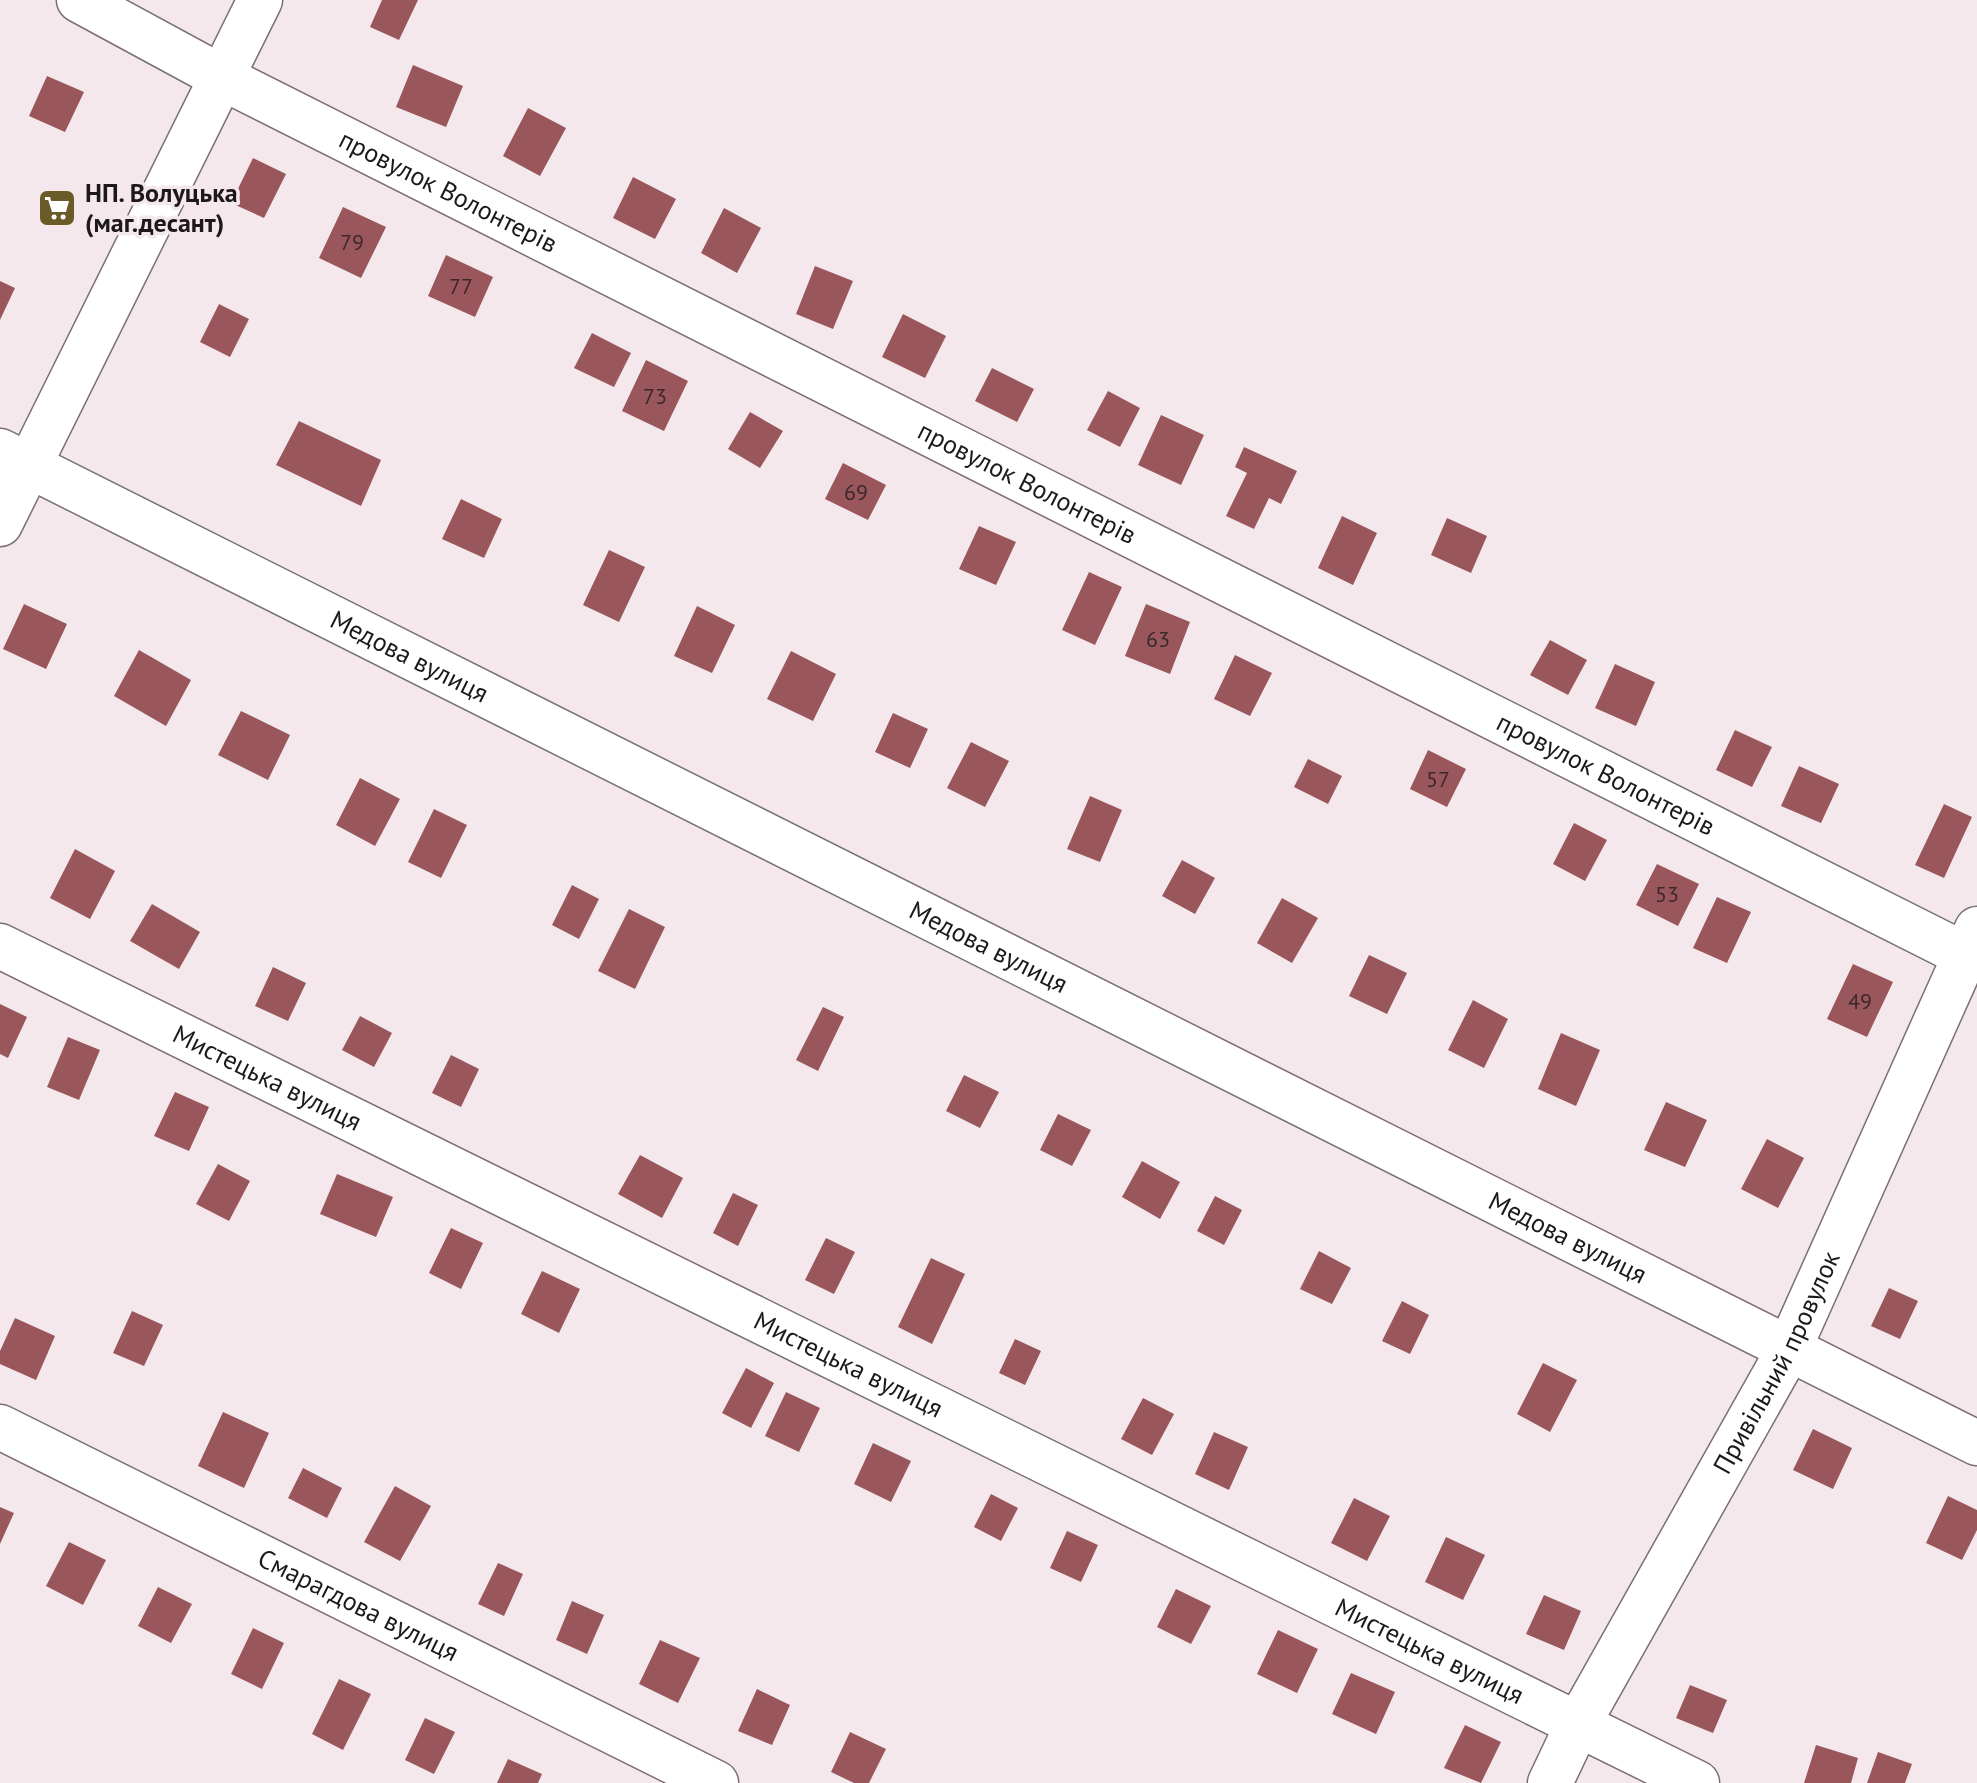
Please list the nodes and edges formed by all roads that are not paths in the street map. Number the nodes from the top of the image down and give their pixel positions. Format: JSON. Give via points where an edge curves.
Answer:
{"nodes":[{"id":1,"x":79,"y":0,"type":"edge"},
{"id":2,"x":260,"y":0,"type":"edge"},
{"id":3,"x":223,"y":78,"type":"junction"},
{"id":4,"x":14,"y":458,"type":"edge"},
{"id":5,"x":0,"y":524,"type":"edge"},
{"id":6,"x":0,"y":946,"type":"edge"},
{"id":7,"x":1973,"y":948,"type":"edge"},
{"id":8,"x":1788,"y":1351,"type":"junction"},
{"id":9,"x":0,"y":1427,"type":"edge"},
{"id":10,"x":1977,"y":1443,"type":"edge"},
{"id":11,"x":1578,"y":1724,"type":"junction"},
{"id":12,"x":716,"y":1783,"type":"edge"},
{"id":13,"x":1550,"y":1783,"type":"edge"},
{"id":14,"x":1697,"y":1783,"type":"edge"}],
"edges":[{"from":1,"to":3,"type":"street","name":"провулок Волонтерів"},
{"from":2,"to":3,"type":"street"},
{"from":3,"to":4,"type":"street"},
{"from":3,"to":7,"type":"street","name":"провулок Волонтерів"},
{"from":4,"to":5,"type":"street"},
{"from":4,"to":8,"type":"street","name":"Медова вулиця"},
{"from":6,"to":11,"type":"street","name":"Мистецька вулиця"},
{"from":7,"to":8,"type":"street","name":"Привільний провулок"},
{"from":8,"to":10,"type":"street","name":"Медова вулиця"},
{"from":8,"to":11,"type":"street","name":"Привільний провулок"},
{"from":9,"to":12,"type":"street","name":"Смарагдова вулиця"},
{"from":11,"to":13,"type":"street","name":"Привільний провулок"},
{"from":11,"to":14,"type":"street","name":"Мистецька вулиця"}]}
